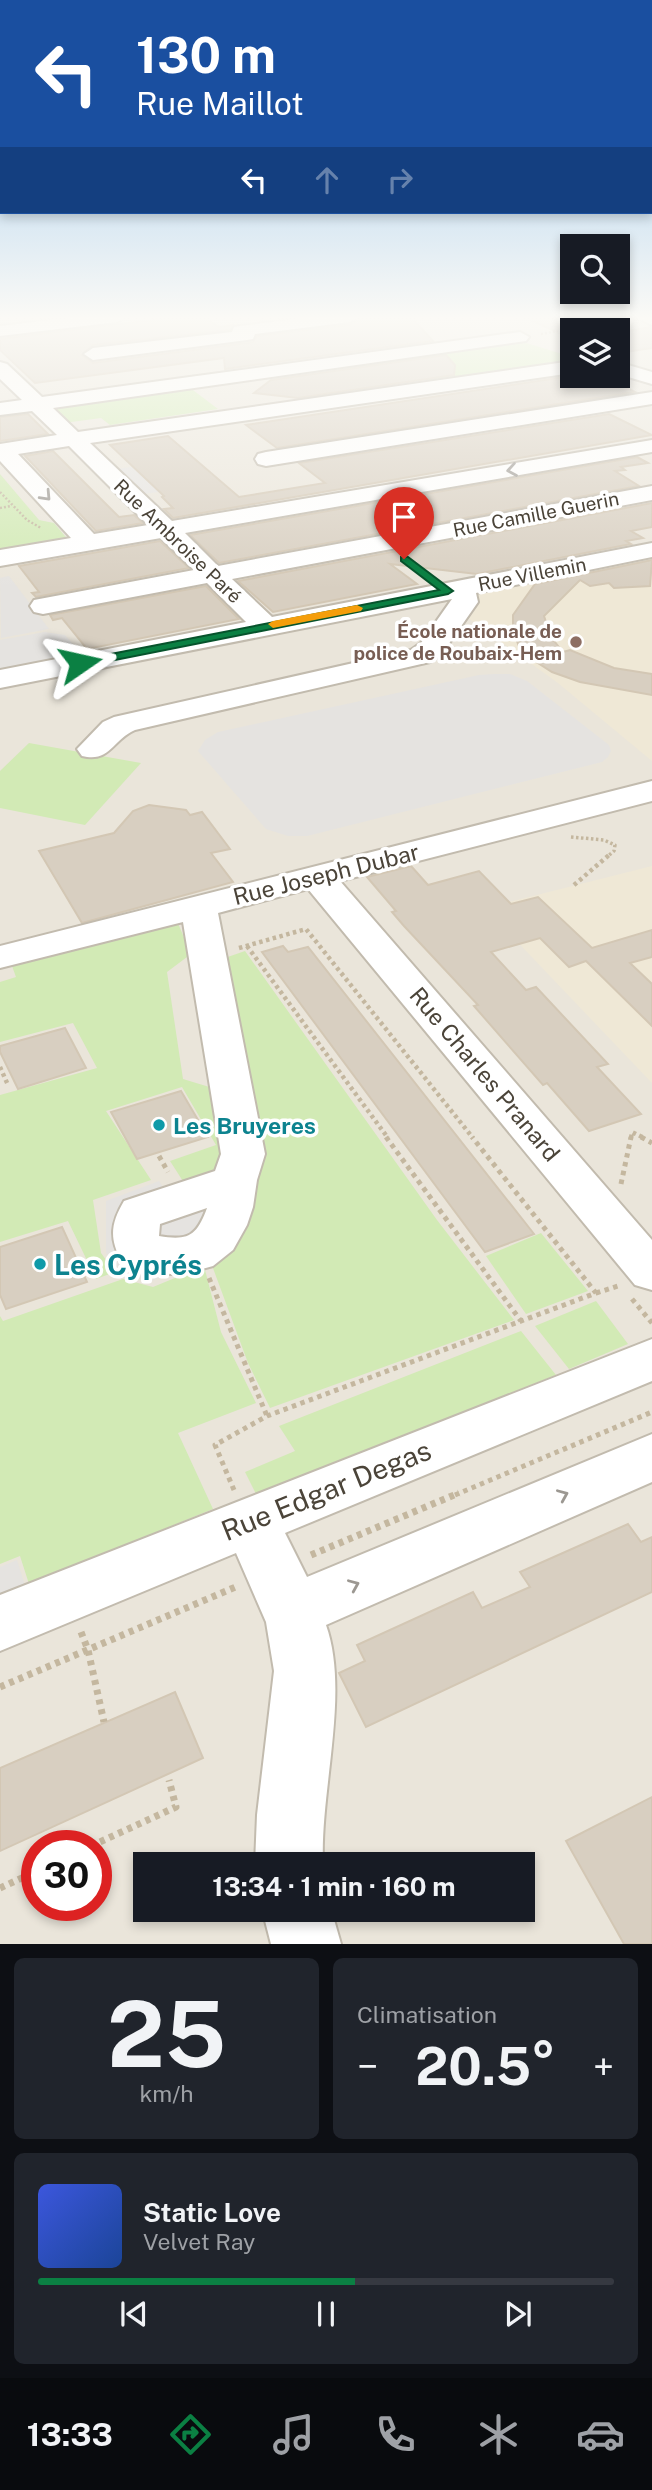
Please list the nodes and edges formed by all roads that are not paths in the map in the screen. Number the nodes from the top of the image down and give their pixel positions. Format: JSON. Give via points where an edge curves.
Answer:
{"nodes":[{"id":1,"x":41,"y":408,"type":"edge"},
{"id":2,"x":290,"y":408,"type":"edge"},
{"id":3,"x":461,"y":408,"type":"edge"},
{"id":4,"x":588,"y":408,"type":"edge"},
{"id":5,"x":212,"y":419,"type":"junction"},
{"id":6,"x":488,"y":423,"type":"junction"},
{"id":7,"x":74,"y":439,"type":"junction"},
{"id":8,"x":652,"y":446,"type":"edge"},
{"id":9,"x":252,"y":449,"type":"junction"},
{"id":10,"x":1,"y":450,"type":"edge"},
{"id":11,"x":556,"y":462,"type":"junction"},
{"id":12,"x":284,"y":474,"type":"dead end"},
{"id":13,"x":303,"y":488,"type":"dead end"},
{"id":14,"x":652,"y":493,"type":"edge"},
{"id":15,"x":617,"y":499,"type":"junction"},
{"id":16,"x":327,"y":502,"type":"junction"},
{"id":17,"x":652,"y":520,"type":"edge"},
{"id":18,"x":166,"y":529,"type":"junction"},
{"id":19,"x":89,"y":543,"type":"junction"},
{"id":20,"x":383,"y":543,"type":"junction"},
{"id":21,"x":652,"y":550,"type":"edge"},
{"id":22,"x":0,"y":558,"type":"edge"},
{"id":23,"x":404,"y":559,"type":"dead end"},
{"id":24,"x":213,"y":575,"type":"junction"},
{"id":25,"x":443,"y":585,"type":"junction"},
{"id":26,"x":43,"y":606,"type":"dead end"},
{"id":27,"x":266,"y":626,"type":"junction"},
{"id":28,"x":0,"y":679,"type":"edge"},
{"id":29,"x":93,"y":749,"type":"dead end"},
{"id":30,"x":652,"y":791,"type":"edge"},
{"id":31,"x":317,"y":877,"type":"junction"},
{"id":32,"x":198,"y":905,"type":"junction"},
{"id":33,"x":0,"y":957,"type":"edge"},
{"id":34,"x":233,"y":1182,"type":"junction"},
{"id":35,"x":636,"y":1279,"type":"edge"},
{"id":36,"x":652,"y":1359,"type":"edge"},
{"id":37,"x":652,"y":1457,"type":"edge"},
{"id":38,"x":273,"y":1553,"type":"junction"},
{"id":39,"x":0,"y":1623,"type":"edge"},
{"id":40,"x":289,"y":1852,"type":"edge"},
{"id":41,"x":300,"y":1922,"type":"edge"},
{"id":42,"x":306,"y":1944,"type":"edge"}],
"edges":[{"from":1,"to":7,"type":"street","name":"Rue Ambroise Paré"},
{"from":2,"to":5,"type":"street"},
{"from":3,"to":6,"type":"street"},
{"from":4,"to":6,"type":"street"},
{"from":5,"to":7,"type":"street"},
{"from":5,"to":9,"type":"street"},
{"from":6,"to":9,"type":"street"},
{"from":6,"to":11,"type":"street"},
{"from":7,"to":10,"type":"street"},
{"from":7,"to":18,"type":"street","name":"Rue Ambroise Paré"},
{"from":8,"to":11,"type":"street"},
{"from":9,"to":12,"type":"street"},
{"from":10,"to":19,"type":"street","one_way":true},
{"from":11,"to":15,"type":"street"},
{"from":11,"to":16,"type":"street","one_way":true},
{"from":13,"to":16,"type":"street"},
{"from":14,"to":15,"type":"street","name":"Rue Camille Guerin"},
{"from":15,"to":17,"type":"street"},
{"from":15,"to":20,"type":"street","name":"Rue Camille Guerin"},
{"from":16,"to":18,"type":"street"},
{"from":16,"to":20,"type":"street"},
{"from":18,"to":19,"type":"street"},
{"from":18,"to":24,"type":"street","name":"Rue Ambroise Paré"},
{"from":19,"to":22,"type":"street"},
{"from":20,"to":23,"type":"street"},
{"from":20,"to":24,"type":"street","name":"Rue Camille Guerin"},
{"from":21,"to":25,"type":"street","name":"Rue Villemin"},
{"from":24,"to":26,"type":"street","name":"Rue Camille Guerin"},
{"from":24,"to":27,"type":"street","name":"Rue Ambroise Paré"},
{"from":25,"to":27,"type":"street","name":"Rue Villemin"},
{"from":25,"to":29,"type":"street","via":[[465,596],[465,602],[431,649],[420,656],[125,723]]},
{"from":27,"to":28,"type":"street","name":"Rue Villemin"},
{"from":30,"to":31,"type":"street","name":"Rue Joseph Dubar"},
{"from":31,"to":32,"type":"street","name":"Rue Joseph Dubar"},
{"from":31,"to":35,"type":"street","name":"Rue Charles Pranard"},
{"from":32,"to":33,"type":"street","name":"Rue Joseph Dubar"},
{"from":32,"to":34,"type":"street","via":[[227,952],[243,1145]]},
{"from":34,"to":34,"type":"street","via":[[221,1232],[200,1254],[167,1258],[138,1248],[134,1231],[140,1213]]},
{"from":36,"to":38,"type":"street","name":"Rue Edgar Degas"},
{"from":38,"to":37,"type":"street","name":"Rue Edgar Degas","one_way":true},
{"from":38,"to":39,"type":"street","name":"Rue Edgar Degas","via":[[67,1595]]},
{"from":38,"to":40,"type":"street","via":[[300,1632],[306,1670]]},
{"from":41,"to":42,"type":"street"}]}
